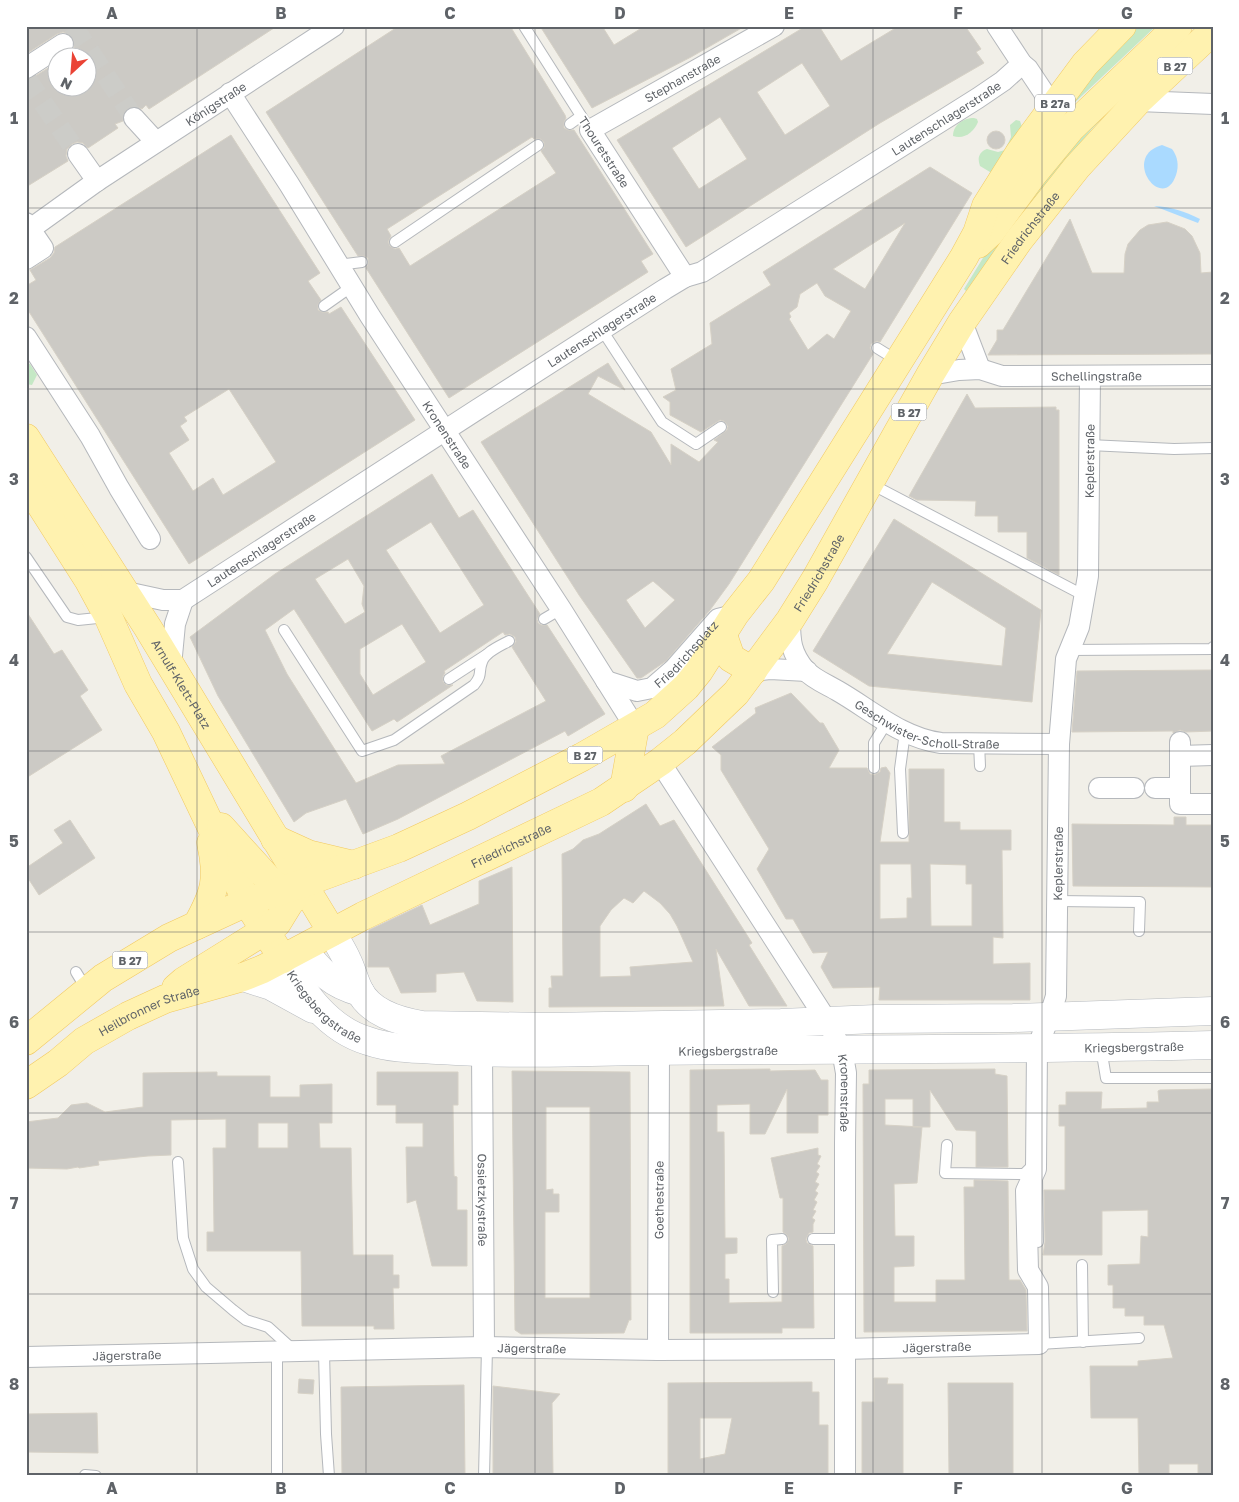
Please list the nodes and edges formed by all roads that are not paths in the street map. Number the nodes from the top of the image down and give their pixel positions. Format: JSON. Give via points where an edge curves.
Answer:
{"nodes":[{"id":1,"x":334,"y":26,"type":"edge"},
{"id":2,"x":524,"y":26,"type":"edge"},
{"id":3,"x":774,"y":26,"type":"edge"},
{"id":4,"x":997,"y":26,"type":"edge"},
{"id":5,"x":1122,"y":26,"type":"edge"},
{"id":6,"x":1178,"y":26,"type":"edge"},
{"id":7,"x":1213,"y":31,"type":"edge"},
{"id":8,"x":62,"y":44,"type":"dead end"},
{"id":9,"x":27,"y":64,"type":"edge"},
{"id":10,"x":1022,"y":64,"type":"junction"},
{"id":11,"x":230,"y":93,"type":"junction"},
{"id":12,"x":1138,"y":101,"type":"junction"},
{"id":13,"x":1055,"y":103,"type":"junction"},
{"id":14,"x":1213,"y":104,"type":"edge"},
{"id":15,"x":134,"y":118,"type":"tunnel mouth"},
{"id":16,"x":586,"y":123,"type":"junction"},
{"id":17,"x":570,"y":124,"type":"dead end"},
{"id":18,"x":156,"y":142,"type":"junction"},
{"id":19,"x":538,"y":145,"type":"dead end"},
{"id":20,"x":78,"y":154,"type":"tunnel mouth"},
{"id":21,"x":97,"y":181,"type":"junction"},
{"id":22,"x":28,"y":228,"type":"edge"},
{"id":23,"x":395,"y":242,"type":"dead end"},
{"id":24,"x":964,"y":257,"type":"junction"},
{"id":25,"x":26,"y":259,"type":"edge"},
{"id":26,"x":362,"y":262,"type":"dead end"},
{"id":27,"x":338,"y":265,"type":"junction"},
{"id":28,"x":685,"y":277,"type":"junction"},
{"id":29,"x":352,"y":287,"type":"junction"},
{"id":30,"x":324,"y":306,"type":"dead end"},
{"id":31,"x":962,"y":322,"type":"junction"},
{"id":32,"x":602,"y":330,"type":"junction"},
{"id":33,"x":26,"y":337,"type":"edge"},
{"id":34,"x":980,"y":369,"type":"junction"},
{"id":35,"x":930,"y":375,"type":"junction"},
{"id":36,"x":1213,"y":375,"type":"edge"},
{"id":37,"x":1090,"y":376,"type":"junction"},
{"id":38,"x":721,"y":427,"type":"dead end"},
{"id":39,"x":443,"y":430,"type":"junction"},
{"id":40,"x":26,"y":438,"type":"edge"},
{"id":41,"x":1089,"y":445,"type":"junction"},
{"id":42,"x":1213,"y":448,"type":"edge"},
{"id":43,"x":26,"y":482,"type":"edge"},
{"id":44,"x":869,"y":483,"type":"junction"},
{"id":45,"x":26,"y":499,"type":"edge"},
{"id":46,"x":150,"y":539,"type":"dead end"},
{"id":47,"x":53,"y":544,"type":"dead end"},
{"id":48,"x":26,"y":557,"type":"edge"},
{"id":49,"x":126,"y":592,"type":"junction"},
{"id":50,"x":1085,"y":596,"type":"junction"},
{"id":51,"x":183,"y":600,"type":"junction"},
{"id":52,"x":790,"y":620,"type":"junction"},
{"id":53,"x":100,"y":621,"type":"junction"},
{"id":54,"x":729,"y":625,"type":"junction"},
{"id":55,"x":284,"y":630,"type":"dead end"},
{"id":56,"x":509,"y":641,"type":"dead end"},
{"id":57,"x":1213,"y":647,"type":"edge"},
{"id":58,"x":1069,"y":650,"type":"junction"},
{"id":59,"x":487,"y":654,"type":"junction"},
{"id":60,"x":171,"y":666,"type":"junction"},
{"id":61,"x":753,"y":671,"type":"junction"},
{"id":62,"x":806,"y":671,"type":"junction"},
{"id":63,"x":449,"y":678,"type":"dead end"},
{"id":64,"x":606,"y":681,"type":"junction"},
{"id":65,"x":887,"y":722,"type":"junction"},
{"id":66,"x":635,"y":727,"type":"junction"},
{"id":67,"x":905,"y":732,"type":"junction"},
{"id":68,"x":979,"y":743,"type":"junction"},
{"id":69,"x":1059,"y":744,"type":"junction"},
{"id":70,"x":1213,"y":755,"type":"edge"},
{"id":71,"x":660,"y":762,"type":"junction"},
{"id":72,"x":980,"y":766,"type":"dead end"},
{"id":73,"x":874,"y":768,"type":"dead end"},
{"id":74,"x":624,"y":788,"type":"junction"},
{"id":75,"x":1099,"y":788,"type":"dead end"},
{"id":76,"x":1134,"y":788,"type":"dead end"},
{"id":77,"x":1155,"y":788,"type":"dead end"},
{"id":78,"x":250,"y":798,"type":"junction"},
{"id":79,"x":1180,"y":803,"type":"junction"},
{"id":80,"x":1213,"y":804,"type":"edge"},
{"id":81,"x":208,"y":816,"type":"junction"},
{"id":82,"x":903,"y":833,"type":"dead end"},
{"id":83,"x":275,"y":839,"type":"junction"},
{"id":84,"x":354,"y":865,"type":"junction"},
{"id":85,"x":292,"y":895,"type":"junction"},
{"id":86,"x":1057,"y":901,"type":"junction"},
{"id":87,"x":245,"y":903,"type":"junction"},
{"id":88,"x":197,"y":925,"type":"junction"},
{"id":89,"x":1139,"y":931,"type":"dead end"},
{"id":90,"x":332,"y":932,"type":"junction"},
{"id":91,"x":283,"y":939,"type":"junction"},
{"id":92,"x":244,"y":977,"type":"junction"},
{"id":93,"x":360,"y":992,"type":"junction"},
{"id":94,"x":164,"y":998,"type":"junction"},
{"id":95,"x":1213,"y":1011,"type":"edge"},
{"id":96,"x":323,"y":1014,"type":"junction"},
{"id":97,"x":1050,"y":1015,"type":"junction"},
{"id":98,"x":827,"y":1021,"type":"junction"},
{"id":99,"x":26,"y":1041,"type":"edge"},
{"id":100,"x":1213,"y":1045,"type":"edge"},
{"id":101,"x":1100,"y":1046,"type":"junction"},
{"id":102,"x":1037,"y":1048,"type":"junction"},
{"id":103,"x":842,"y":1050,"type":"junction"},
{"id":104,"x":659,"y":1051,"type":"junction"},
{"id":105,"x":482,"y":1052,"type":"junction"},
{"id":106,"x":1213,"y":1078,"type":"edge"},
{"id":107,"x":26,"y":1085,"type":"edge"},
{"id":108,"x":947,"y":1145,"type":"dead end"},
{"id":109,"x":178,"y":1162,"type":"dead end"},
{"id":110,"x":1036,"y":1165,"type":"junction"},
{"id":111,"x":844,"y":1238,"type":"junction"},
{"id":112,"x":813,"y":1239,"type":"dead end"},
{"id":113,"x":782,"y":1240,"type":"dead end"},
{"id":114,"x":1038,"y":1242,"type":"dead end"},
{"id":115,"x":1082,"y":1265,"type":"dead end"},
{"id":116,"x":773,"y":1292,"type":"dead end"},
{"id":117,"x":1139,"y":1338,"type":"dead end"},
{"id":118,"x":1083,"y":1342,"type":"junction"},
{"id":119,"x":1039,"y":1344,"type":"junction"},
{"id":120,"x":485,"y":1348,"type":"junction"},
{"id":121,"x":844,"y":1349,"type":"junction"},
{"id":122,"x":658,"y":1350,"type":"junction"},
{"id":123,"x":314,"y":1352,"type":"junction"},
{"id":124,"x":277,"y":1353,"type":"junction"},
{"id":125,"x":26,"y":1357,"type":"edge"},
{"id":126,"x":84,"y":1476,"type":"edge"},
{"id":127,"x":96,"y":1476,"type":"edge"},
{"id":128,"x":277,"y":1476,"type":"edge"},
{"id":129,"x":329,"y":1476,"type":"edge"},
{"id":130,"x":484,"y":1476,"type":"edge"},
{"id":131,"x":844,"y":1476,"type":"edge"}],
"edges":[{"from":1,"to":11,"type":"street","name":"Königstraße"},
{"from":2,"to":16,"type":"lane","name":"Thouretstraße"},
{"from":3,"to":16,"type":"street","name":"Stephanstraße"},
{"from":4,"to":10,"type":"street"},
{"from":5,"to":13,"type":"main road","number":"B 27a","via":[[1085,64]]},
{"from":6,"to":24,"type":"main road","number":"B 27","via":[[1071,128],[990,233]]},
{"from":7,"to":12,"type":"main road","name":"Friedrichstraße","number":"B 27"},
{"from":8,"to":9,"type":"street"},
{"from":10,"to":13,"type":"street"},
{"from":10,"to":28,"type":"street","name":"Lautenschlagerstraße","via":[[1003,82],[702,272]]},
{"from":11,"to":18,"type":"street","name":"Königstraße"},
{"from":11,"to":27,"type":"street","name":"Kronenstraße","via":[[254,146]]},
{"from":12,"to":14,"type":"street"},
{"from":12,"to":31,"type":"main road","name":"Friedrichstraße","number":"B 27","via":[[1040,212]]},
{"from":13,"to":24,"type":"main road","number":"B 27a","via":[[986,206]]},
{"from":15,"to":18,"type":"street"},
{"from":16,"to":17,"type":"lane","name":"Stephanstraße"},
{"from":16,"to":28,"type":"street","name":"Thouretstraße"},
{"from":18,"to":21,"type":"street","name":"Königstraße"},
{"from":19,"to":23,"type":"lane"},
{"from":20,"to":21,"type":"street"},
{"from":21,"to":22,"type":"street","name":"Königstraße"},
{"from":22,"to":25,"type":"street","name":"Königstraße","via":[[43,248]]},
{"from":24,"to":54,"type":"main road","number":"B 27","via":[[888,355],[761,581]]},
{"from":26,"to":27,"type":"lane"},
{"from":27,"to":29,"type":"street","name":"Kronenstraße"},
{"from":28,"to":32,"type":"street","name":"Lautenschlagerstraße"},
{"from":29,"to":30,"type":"lane"},
{"from":29,"to":39,"type":"street","name":"Kronenstraße"},
{"from":31,"to":34,"type":"street"},
{"from":31,"to":35,"type":"main road","name":"Friedrichstraße","number":"B 27"},
{"from":32,"to":38,"type":"lane","via":[[662,422],[696,444]]},
{"from":32,"to":39,"type":"street","name":"Lautenschlagerstraße"},
{"from":33,"to":46,"type":"street","via":[[90,436],[114,491],[137,501]]},
{"from":34,"to":35,"type":"street","name":"Schellingstraße"},
{"from":34,"to":37,"type":"street","name":"Schellingstraße","via":[[1002,376]]},
{"from":35,"to":44,"type":"main road","name":"Friedrichstraße","number":"B 27"},
{"from":36,"to":37,"type":"street","name":"Schellingstraße"},
{"from":37,"to":41,"type":"street","name":"Keplerstraße"},
{"from":39,"to":51,"type":"street","name":"Lautenschlagerstraße"},
{"from":39,"to":64,"type":"street","name":"Kronenstraße","via":[[466,462],[553,614]]},
{"from":40,"to":49,"type":"main road","name":"Arnulf-Klett-Platz"},
{"from":41,"to":42,"type":"lane"},
{"from":41,"to":50,"type":"street","name":"Keplerstraße"},
{"from":43,"to":53,"type":"main road","via":[[89,581]]},
{"from":44,"to":50,"type":"lane"},
{"from":44,"to":52,"type":"main road","name":"Friedrichstraße","number":"B 27"},
{"from":45,"to":47,"type":"lane"},
{"from":48,"to":53,"type":"lane","via":[[67,617]]},
{"from":49,"to":51,"type":"street","via":[[163,600]]},
{"from":49,"to":60,"type":"main road","name":"Arnulf-Klett-Platz"},
{"from":50,"to":58,"type":"street","name":"Keplerstraße"},
{"from":51,"to":60,"type":"street","via":[[174,624]]},
{"from":52,"to":61,"type":"main road","name":"Friedrichstraße","number":"B 27"},
{"from":52,"to":62,"type":"street","name":"Geschwister-Scholl-Straße","via":[[793,652]]},
{"from":53,"to":81,"type":"main road","via":[[166,732]]},
{"from":54,"to":61,"type":"main road","via":[[731,658]]},
{"from":54,"to":64,"type":"street","name":"Friedrichsplatz","via":[[718,619],[652,688],[636,691]]},
{"from":54,"to":66,"type":"main road","number":"B 27","via":[[686,687],[655,715]]},
{"from":55,"to":59,"type":"lane","via":[[362,751],[394,740],[474,685]]},
{"from":56,"to":59,"type":"lane"},
{"from":57,"to":58,"type":"lane"},
{"from":58,"to":69,"type":"street","name":"Keplerstraße","via":[[1064,672]]},
{"from":59,"to":63,"type":"lane"},
{"from":60,"to":78,"type":"main road","name":"Arnulf-Klett-Platz"},
{"from":61,"to":62,"type":"street","name":"Geschwister-Scholl-Straße"},
{"from":61,"to":71,"type":"main road","name":"Friedrichstraße","number":"B 27","via":[[706,723]]},
{"from":62,"to":65,"type":"street","name":"Geschwister-Scholl-Straße"},
{"from":64,"to":66,"type":"street","name":"Kronenstraße"},
{"from":65,"to":67,"type":"street","name":"Geschwister-Scholl-Straße"},
{"from":65,"to":73,"type":"lane","via":[[874,743]]},
{"from":66,"to":74,"type":"main road"},
{"from":66,"to":84,"type":"main road","number":"B 27","via":[[468,816]]},
{"from":67,"to":68,"type":"street","name":"Geschwister-Scholl-Straße","via":[[941,743]]},
{"from":67,"to":82,"type":"lane","via":[[900,770]]},
{"from":68,"to":69,"type":"street","name":"Geschwister-Scholl-Straße"},
{"from":68,"to":72,"type":"lane"},
{"from":69,"to":86,"type":"street","name":"Keplerstraße"},
{"from":70,"to":79,"type":"street","via":[[1180,749]]},
{"from":71,"to":74,"type":"main road","name":"Friedrichstraße","number":"B 27"},
{"from":71,"to":98,"type":"street","name":"Kronenstraße"},
{"from":74,"to":90,"type":"main road","name":"Friedrichstraße","number":"B 27"},
{"from":75,"to":76,"type":"street"},
{"from":77,"to":79,"type":"street"},
{"from":78,"to":81,"type":"main road","via":[[238,815],[224,819]]},
{"from":78,"to":83,"type":"main road","name":"Arnulf-Klett-Platz"},
{"from":79,"to":80,"type":"street"},
{"from":81,"to":85,"type":"main road"},
{"from":81,"to":87,"type":"main road"},
{"from":81,"to":88,"type":"main road","via":[[216,877],[212,896]]},
{"from":83,"to":84,"type":"main road","via":[[308,854]]},
{"from":83,"to":85,"type":"main road","name":"Arnulf-Klett-Platz"},
{"from":84,"to":85,"type":"main road","number":"B 27"},
{"from":85,"to":87,"type":"main road","number":"B 27"},
{"from":85,"to":90,"type":"main road","name":"Arnulf-Klett-Platz"},
{"from":85,"to":91,"type":"main road"},
{"from":86,"to":89,"type":"lane","via":[[1140,902]]},
{"from":86,"to":97,"type":"street","name":"Keplerstraße","via":[[1056,996]]},
{"from":87,"to":88,"type":"main road","number":"B 27"},
{"from":87,"to":91,"type":"main road"},
{"from":88,"to":99,"type":"main road","number":"B 27","via":[[103,978],[82,981]]},
{"from":90,"to":91,"type":"main road","name":"Friedrichstraße","number":"B 27"},
{"from":90,"to":93,"type":"main road","name":"Kriegsbergstraße"},
{"from":91,"to":92,"type":"main road","name":"Heilbronner Straße","number":"B 27"},
{"from":91,"to":93,"type":"main road","via":[[342,987]]},
{"from":91,"to":94,"type":"main road","via":[[184,981]]},
{"from":91,"to":96,"type":"main road","name":"Kriegsbergstraße","via":[[302,988]]},
{"from":92,"to":94,"type":"main road","name":"Heilbronner Straße","number":"B 27"},
{"from":92,"to":96,"type":"main road","via":[[271,986]]},
{"from":93,"to":98,"type":"main road","name":"Kriegsbergstraße","via":[[380,1011],[404,1022],[422,1025],[547,1027]]},
{"from":94,"to":107,"type":"main road","name":"Heilbronner Straße","number":"B 27","via":[[84,1041]]},
{"from":95,"to":97,"type":"main road","name":"Kriegsbergstraße"},
{"from":96,"to":105,"type":"main road","name":"Kriegsbergstraße","via":[[353,1036],[382,1045]]},
{"from":97,"to":98,"type":"main road","name":"Kriegsbergstraße"},
{"from":97,"to":102,"type":"street","name":"Keplerstraße"},
{"from":98,"to":103,"type":"street","name":"Kronenstraße"},
{"from":100,"to":101,"type":"main road","name":"Kriegsbergstraße"},
{"from":101,"to":102,"type":"main road","name":"Kriegsbergstraße"},
{"from":101,"to":106,"type":"lane","via":[[1106,1078]]},
{"from":102,"to":103,"type":"main road","name":"Kriegsbergstraße"},
{"from":102,"to":110,"type":"street","name":"Keplerstraße"},
{"from":103,"to":104,"type":"main road","name":"Kriegsbergstraße"},
{"from":103,"to":111,"type":"street","name":"Kronenstraße","via":[[846,1074]]},
{"from":104,"to":105,"type":"main road","name":"Kriegsbergstraße"},
{"from":104,"to":122,"type":"street","name":"Goethestraße"},
{"from":105,"to":120,"type":"street","name":"Ossietzkystraße"},
{"from":108,"to":110,"type":"lane","via":[[945,1173],[1024,1174]]},
{"from":109,"to":123,"type":"lane","via":[[183,1238],[193,1269],[206,1287],[246,1320],[268,1327],[289,1346]]},
{"from":110,"to":114,"type":"lane"},
{"from":110,"to":119,"type":"street","name":"Keplerstraße","via":[[1026,1191],[1028,1270],[1038,1288]]},
{"from":111,"to":112,"type":"lane"},
{"from":111,"to":121,"type":"street","name":"Kronenstraße"},
{"from":113,"to":116,"type":"lane","via":[[772,1240]]},
{"from":115,"to":118,"type":"lane"},
{"from":117,"to":118,"type":"lane"},
{"from":118,"to":119,"type":"lane"},
{"from":119,"to":121,"type":"street","name":"Jägerstraße"},
{"from":120,"to":122,"type":"street","name":"Jägerstraße"},
{"from":120,"to":123,"type":"street","name":"Jägerstraße"},
{"from":120,"to":130,"type":"lane"},
{"from":121,"to":122,"type":"street","name":"Jägerstraße"},
{"from":121,"to":131,"type":"street","name":"Kronenstraße"},
{"from":123,"to":124,"type":"street","name":"Jägerstraße"},
{"from":123,"to":129,"type":"lane"},
{"from":124,"to":125,"type":"street","name":"Jägerstraße"},
{"from":124,"to":128,"type":"lane"},
{"from":126,"to":127,"type":"lane"}]}
